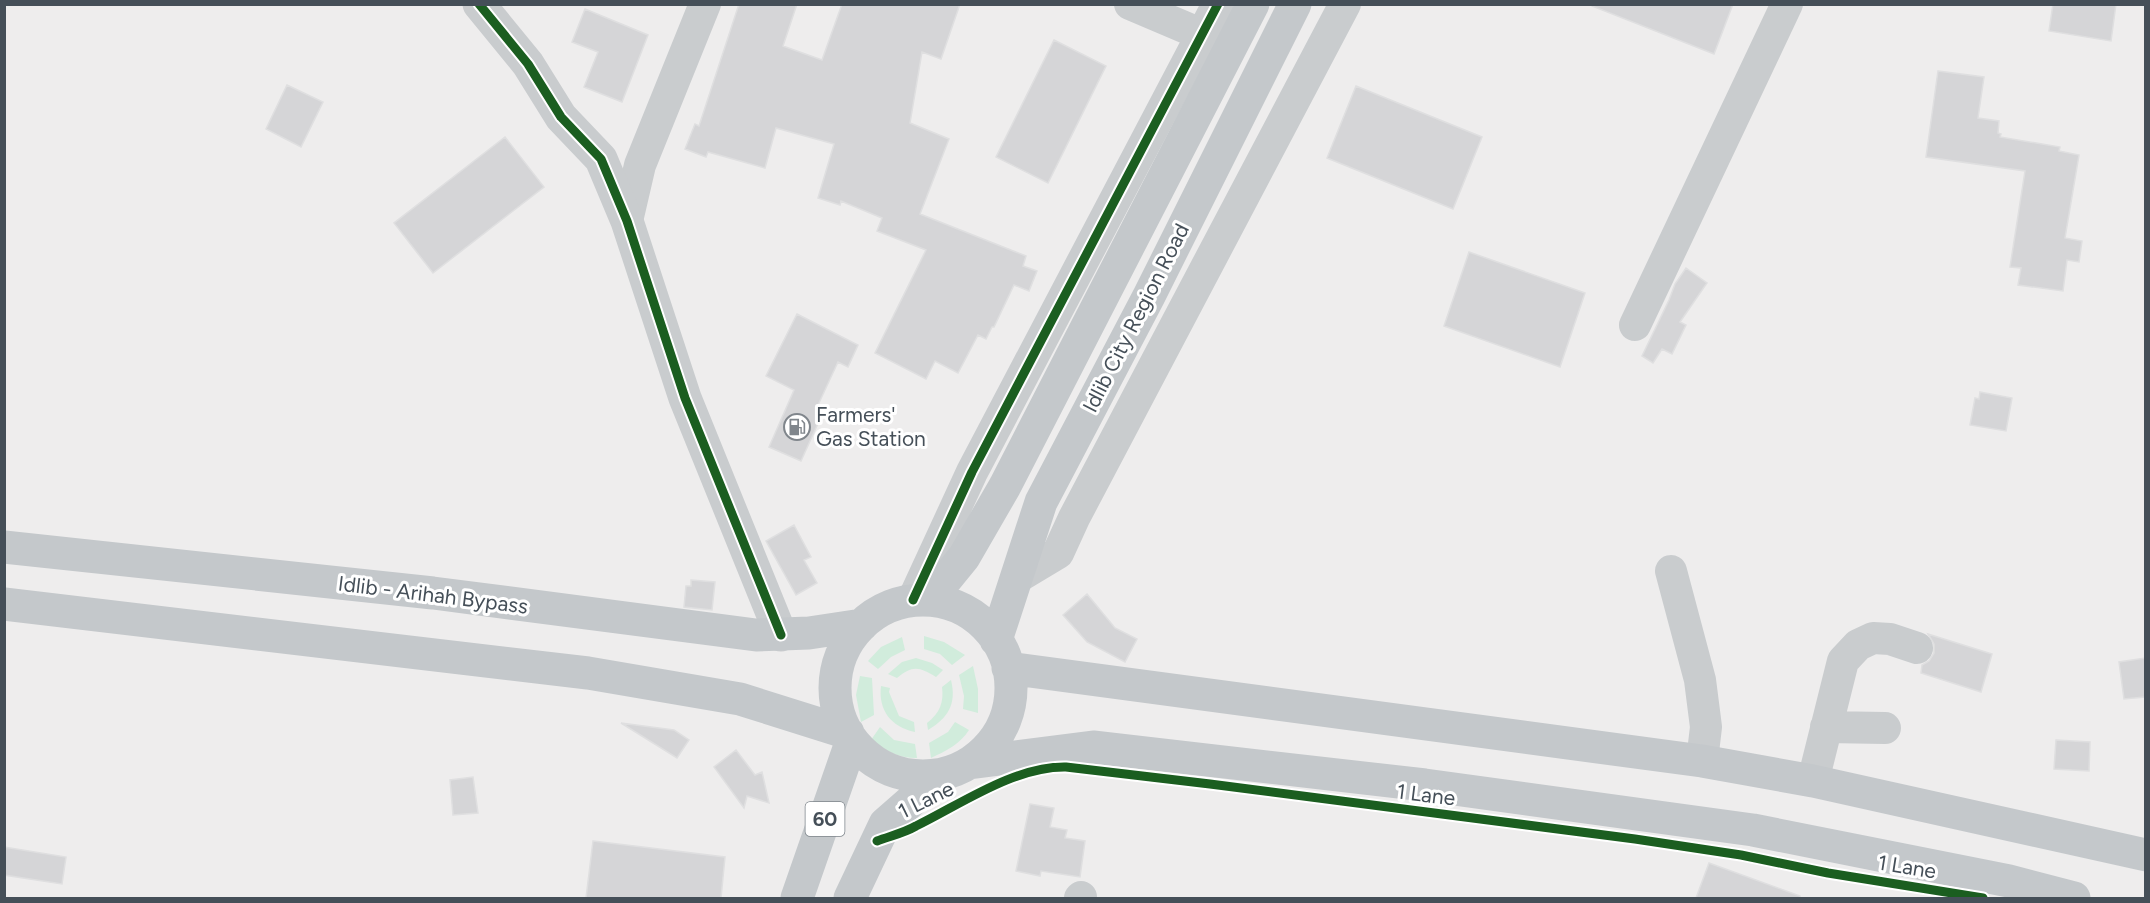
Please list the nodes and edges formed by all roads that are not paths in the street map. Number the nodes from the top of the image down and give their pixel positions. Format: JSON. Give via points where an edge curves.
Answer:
{"nodes":[{"id":1,"x":479,"y":4,"type":"edge"},
{"id":2,"x":705,"y":4,"type":"edge"},
{"id":3,"x":1130,"y":4,"type":"edge"},
{"id":4,"x":1218,"y":4,"type":"edge"},
{"id":5,"x":1253,"y":4,"type":"edge"},
{"id":6,"x":1295,"y":4,"type":"edge"},
{"id":7,"x":1345,"y":4,"type":"edge"},
{"id":8,"x":1787,"y":4,"type":"edge"},
{"id":9,"x":1203,"y":35,"type":"junction"},
{"id":10,"x":627,"y":221,"type":"junction"},
{"id":11,"x":1635,"y":325,"type":"dead end"},
{"id":12,"x":4,"y":548,"type":"edge"},
{"id":13,"x":1671,"y":572,"type":"dead end"},
{"id":14,"x":1018,"y":577,"type":"junction"},
{"id":15,"x":921,"y":600,"type":"junction"},
{"id":16,"x":4,"y":604,"type":"edge"},
{"id":17,"x":861,"y":625,"type":"junction"},
{"id":18,"x":781,"y":635,"type":"junction"},
{"id":19,"x":1917,"y":648,"type":"dead end"},
{"id":20,"x":1002,"y":654,"type":"junction"},
{"id":21,"x":1826,"y":727,"type":"junction"},
{"id":22,"x":1885,"y":728,"type":"dead end"},
{"id":23,"x":850,"y":737,"type":"junction"},
{"id":24,"x":1702,"y":761,"type":"junction"},
{"id":25,"x":956,"y":768,"type":"junction"},
{"id":26,"x":1813,"y":781,"type":"junction"},
{"id":27,"x":2145,"y":855,"type":"edge"},
{"id":28,"x":2006,"y":890,"type":"edge"},
{"id":29,"x":797,"y":898,"type":"edge"},
{"id":30,"x":850,"y":898,"type":"edge"},
{"id":31,"x":2074,"y":898,"type":"edge"}],
"edges":[{"from":1,"to":10,"type":"street","via":[[528,64],[561,117],[601,159]]},
{"from":2,"to":10,"type":"street","via":[[640,165]]},
{"from":3,"to":9,"type":"street"},
{"from":4,"to":9,"type":"street"},
{"from":5,"to":15,"type":"main road","name":"Idlib City Region Road","via":[[1005,486],[964,557]]},
{"from":6,"to":14,"type":"main road","name":"Idlib City Region Road","via":[[1041,502]]},
{"from":7,"to":14,"type":"street","via":[[1058,553]]},
{"from":8,"to":11,"type":"street"},
{"from":9,"to":15,"type":"street","via":[[972,472]]},
{"from":10,"to":18,"type":"street","via":[[685,398]]},
{"from":12,"to":18,"type":"main road","name":"Idlib - Arihah Bypass","via":[[433,593]]},
{"from":13,"to":24,"type":"street","via":[[1700,680],[1706,727]]},
{"from":14,"to":20,"type":"main road","name":"Idlib City Region Road"},
{"from":15,"to":17,"type":"main road","via":[[885,609]]},
{"from":15,"to":20,"type":"main road","via":[[952,605],[974,616],[987,627]]},
{"from":16,"to":23,"type":"main road","via":[[588,673],[740,699]]},
{"from":17,"to":18,"type":"main road","name":"Idlib - Arihah Bypass"},
{"from":17,"to":23,"type":"main road","via":[[843,652],[835,685],[836,702]]},
{"from":19,"to":21,"type":"street","via":[[1873,638],[1858,645],[1843,661]]},
{"from":20,"to":24,"type":"main road"},
{"from":20,"to":25,"type":"main road","via":[[1010,699],[1007,714],[993,742]]},
{"from":21,"to":22,"type":"street"},
{"from":21,"to":26,"type":"street"},
{"from":23,"to":25,"type":"main road","via":[[877,763],[909,775]]},
{"from":23,"to":29,"type":"main road","number":"60"},
{"from":24,"to":26,"type":"main road"},
{"from":25,"to":28,"type":"main road","via":[[1093,747],[1365,778],[1753,830]]},
{"from":25,"to":30,"type":"main road","via":[[885,824]]},
{"from":26,"to":27,"type":"main road"},
{"from":28,"to":31,"type":"main road"}]}
